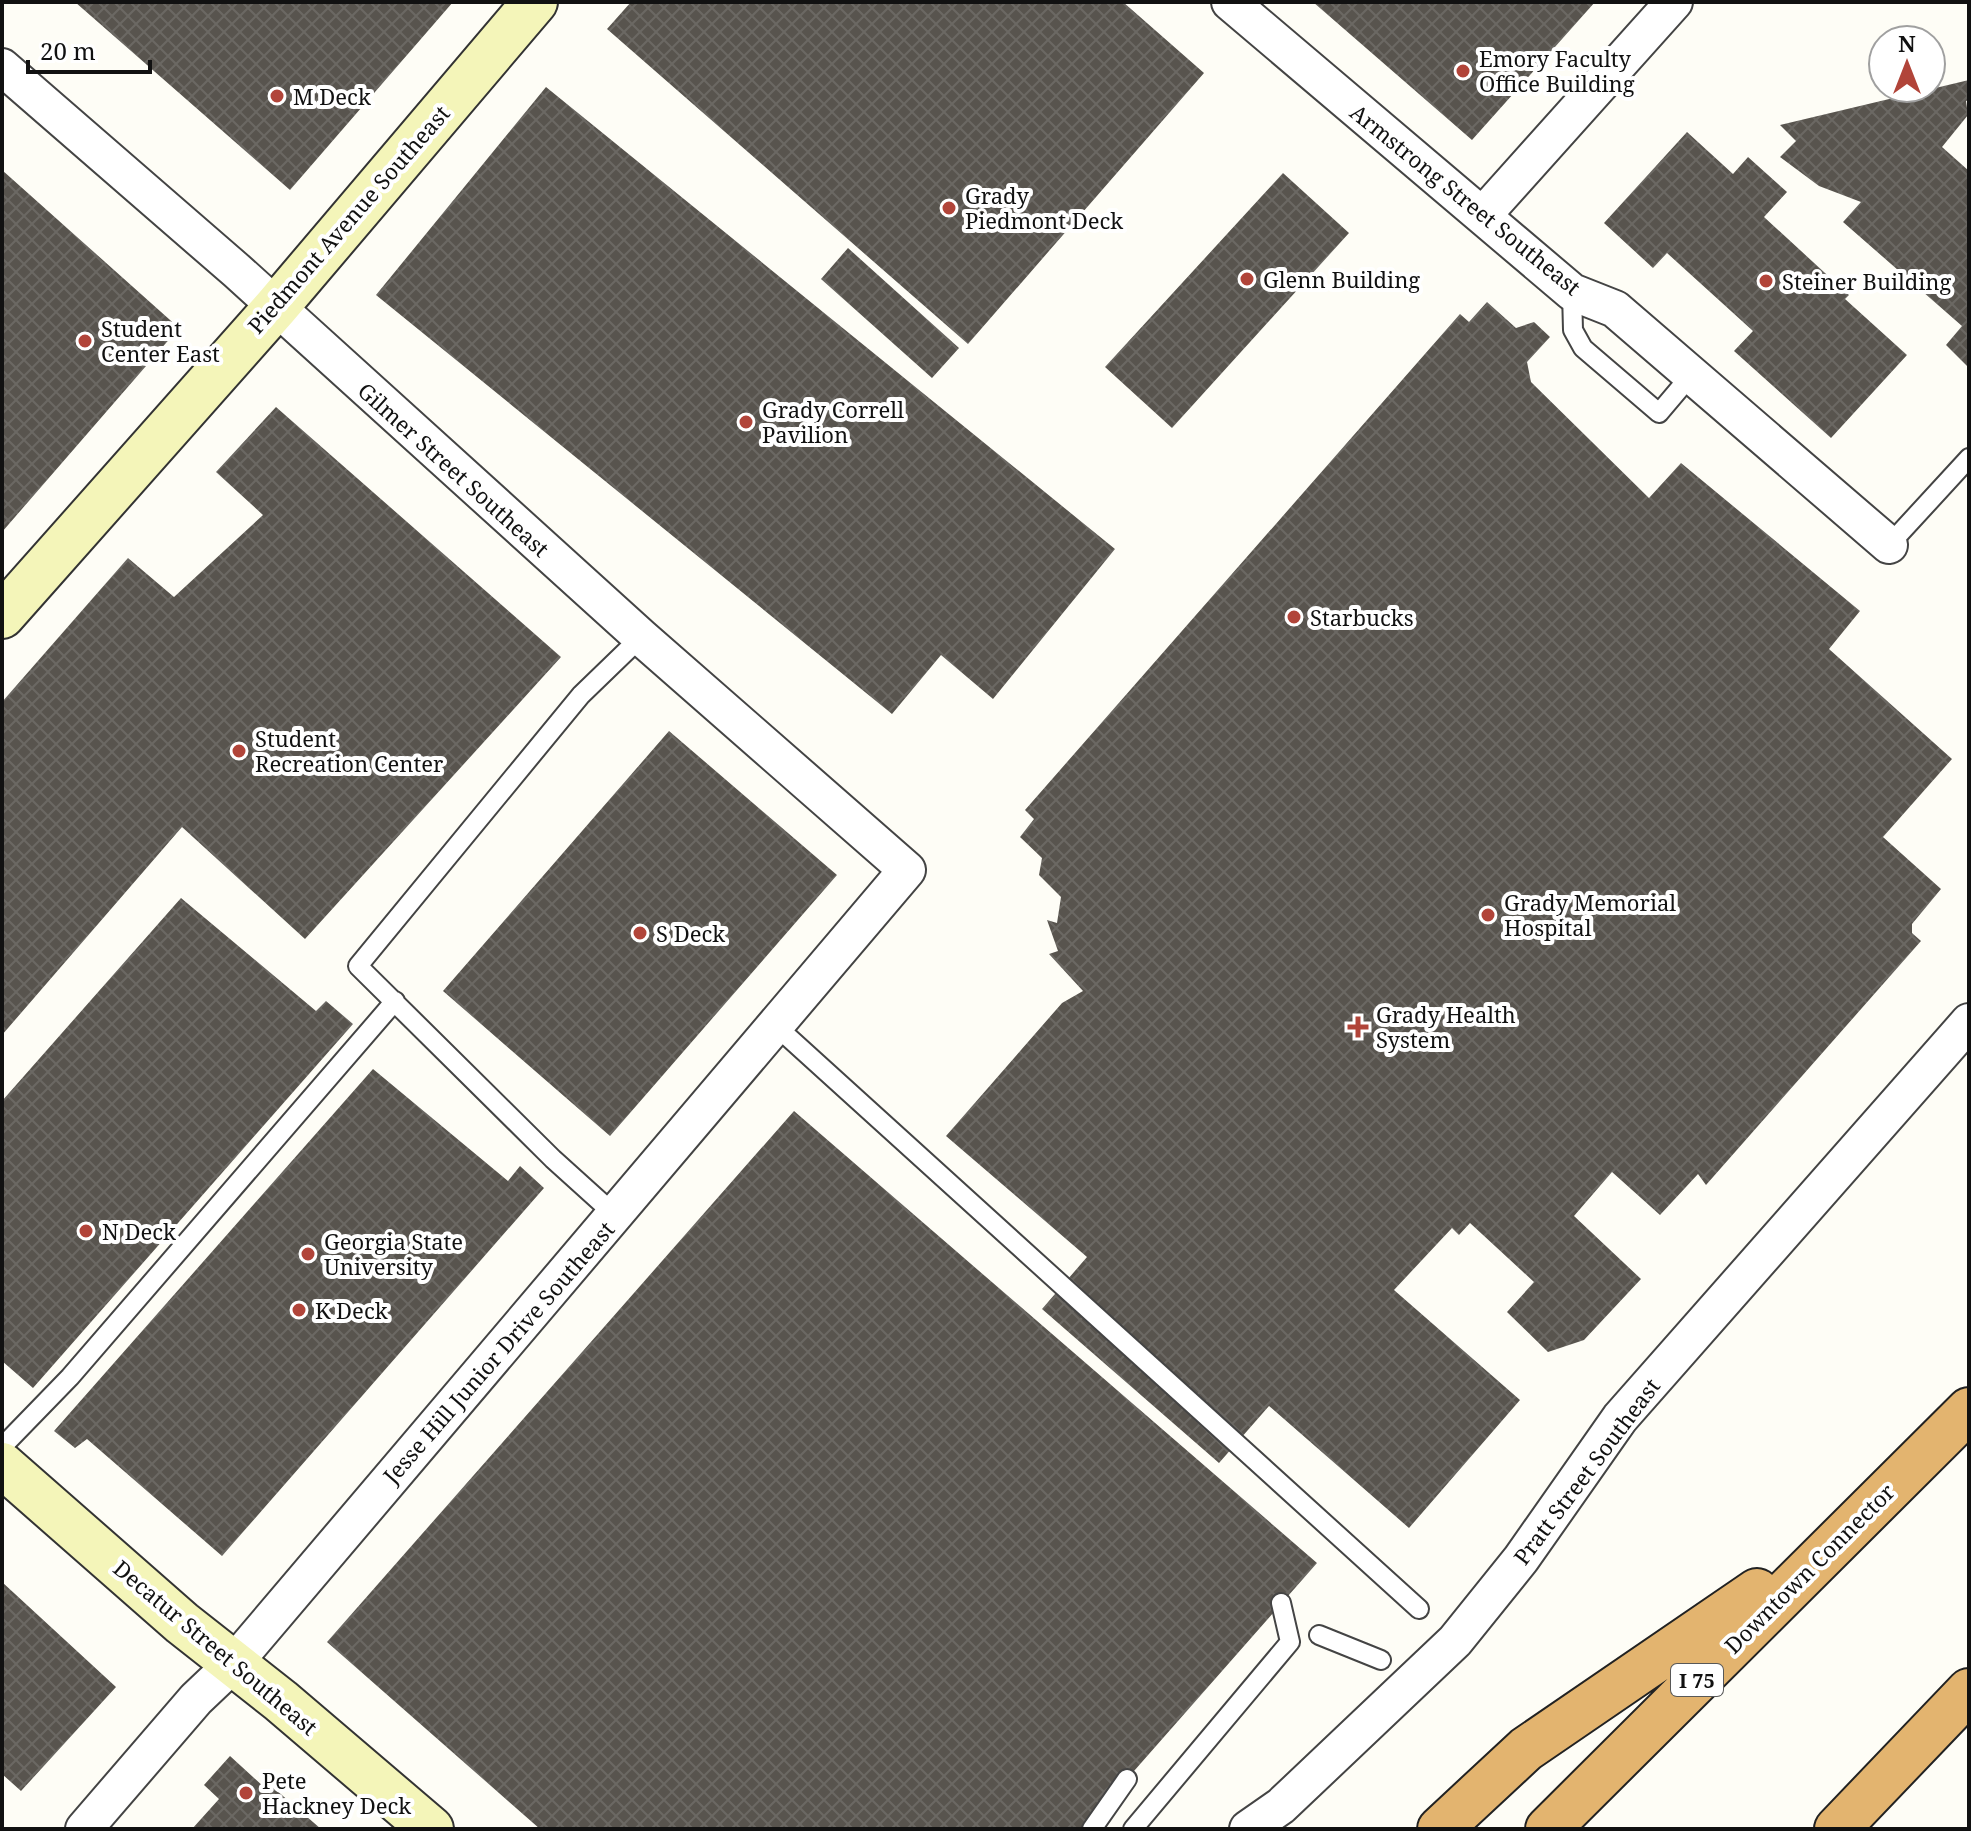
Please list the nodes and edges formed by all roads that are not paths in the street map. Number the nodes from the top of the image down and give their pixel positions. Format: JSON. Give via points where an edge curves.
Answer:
{"nodes":[{"id":1,"x":535,"y":2,"type":"edge"},
{"id":2,"x":1230,"y":2,"type":"edge"},
{"id":3,"x":1674,"y":2,"type":"edge"},
{"id":4,"x":2,"y":67,"type":"edge"},
{"id":5,"x":1483,"y":215,"type":"junction"},
{"id":6,"x":1572,"y":292,"type":"junction"},
{"id":7,"x":276,"y":307,"type":"junction"},
{"id":8,"x":1692,"y":374,"type":"junction"},
{"id":9,"x":1969,"y":458,"type":"edge"},
{"id":10,"x":1889,"y":545,"type":"joint"},
{"id":11,"x":2,"y":616,"type":"edge"},
{"id":12,"x":641,"y":637,"type":"junction"},
{"id":13,"x":907,"y":870,"type":"joint"},
{"id":14,"x":395,"y":1001,"type":"junction"},
{"id":15,"x":1969,"y":1022,"type":"edge"},
{"id":16,"x":776,"y":1026,"type":"junction"},
{"id":17,"x":615,"y":1215,"type":"junction"},
{"id":18,"x":1969,"y":1378,"type":"edge"},
{"id":19,"x":1956,"y":1423,"type":"edge"},
{"id":20,"x":2,"y":1447,"type":"edge"},
{"id":21,"x":2,"y":1465,"type":"edge"},
{"id":22,"x":1845,"y":1530,"type":"junction"},
{"id":23,"x":1281,"y":1603,"type":"dead end"},
{"id":24,"x":1419,"y":1609,"type":"dead end"},
{"id":25,"x":1319,"y":1635,"type":"dead end"},
{"id":26,"x":1381,"y":1660,"type":"dead end"},
{"id":27,"x":234,"y":1663,"type":"junction"},
{"id":28,"x":1969,"y":1691,"type":"edge"},
{"id":29,"x":1127,"y":1779,"type":"dead end"},
{"id":30,"x":84,"y":1829,"type":"edge"},
{"id":31,"x":431,"y":1829,"type":"edge"},
{"id":32,"x":1092,"y":1829,"type":"edge"},
{"id":33,"x":1133,"y":1829,"type":"edge"},
{"id":34,"x":1248,"y":1829,"type":"edge"},
{"id":35,"x":1440,"y":1829,"type":"edge"},
{"id":36,"x":1548,"y":1829,"type":"edge"},
{"id":37,"x":1837,"y":1829,"type":"edge"}],
"edges":[{"from":1,"to":7,"type":"main road","name":"Piedmont Avenue Southeast"},
{"from":2,"to":5,"type":"street","name":"Armstrong Street Southeast"},
{"from":3,"to":5,"type":"street"},
{"from":4,"to":7,"type":"street","name":"Gilmer Street Southeast"},
{"from":5,"to":6,"type":"street","name":"Armstrong Street Southeast"},
{"from":6,"to":8,"type":"street","name":"Armstrong Street Southeast","via":[[1615,309]]},
{"from":6,"to":8,"type":"lane","via":[[1573,330],[1583,348],[1659,413]]},
{"from":7,"to":11,"type":"main road","name":"Piedmont Avenue Southeast"},
{"from":7,"to":12,"type":"street","name":"Gilmer Street Southeast"},
{"from":8,"to":10,"type":"street","name":"Armstrong Street Southeast"},
{"from":9,"to":10,"type":"lane"},
{"from":12,"to":13,"type":"street","name":"Gilmer Street Southeast"},
{"from":12,"to":14,"type":"lane","via":[[581,695],[358,966]]},
{"from":13,"to":16,"type":"street","name":"Jesse Hill Junior Drive Southeast"},
{"from":14,"to":17,"type":"lane"},
{"from":14,"to":20,"type":"lane","via":[[70,1377]]},
{"from":15,"to":34,"type":"street","name":"Pratt Street Southeast","via":[[1620,1418],[1521,1559],[1455,1641],[1281,1806]]},
{"from":16,"to":17,"type":"street","name":"Jesse Hill Junior Drive Southeast"},
{"from":16,"to":24,"type":"lane"},
{"from":17,"to":27,"type":"street","name":"Jesse Hill Junior Drive Southeast"},
{"from":18,"to":19,"type":"highway"},
{"from":19,"to":22,"type":"highway","name":"Downtown Connector","number":"I 75"},
{"from":21,"to":27,"type":"main road","name":"Decatur Street Southeast"},
{"from":22,"to":35,"type":"highway","via":[[1526,1749]]},
{"from":22,"to":36,"type":"highway","name":"Downtown Connector","number":"I 75"},
{"from":23,"to":33,"type":"lane","via":[[1290,1642]]},
{"from":25,"to":26,"type":"lane"},
{"from":27,"to":30,"type":"street","name":"Jesse Hill Junior Drive Southeast","via":[[196,1699]]},
{"from":27,"to":31,"type":"main road","name":"Decatur Street Southeast"},
{"from":28,"to":37,"type":"highway"},
{"from":29,"to":32,"type":"lane"}]}
